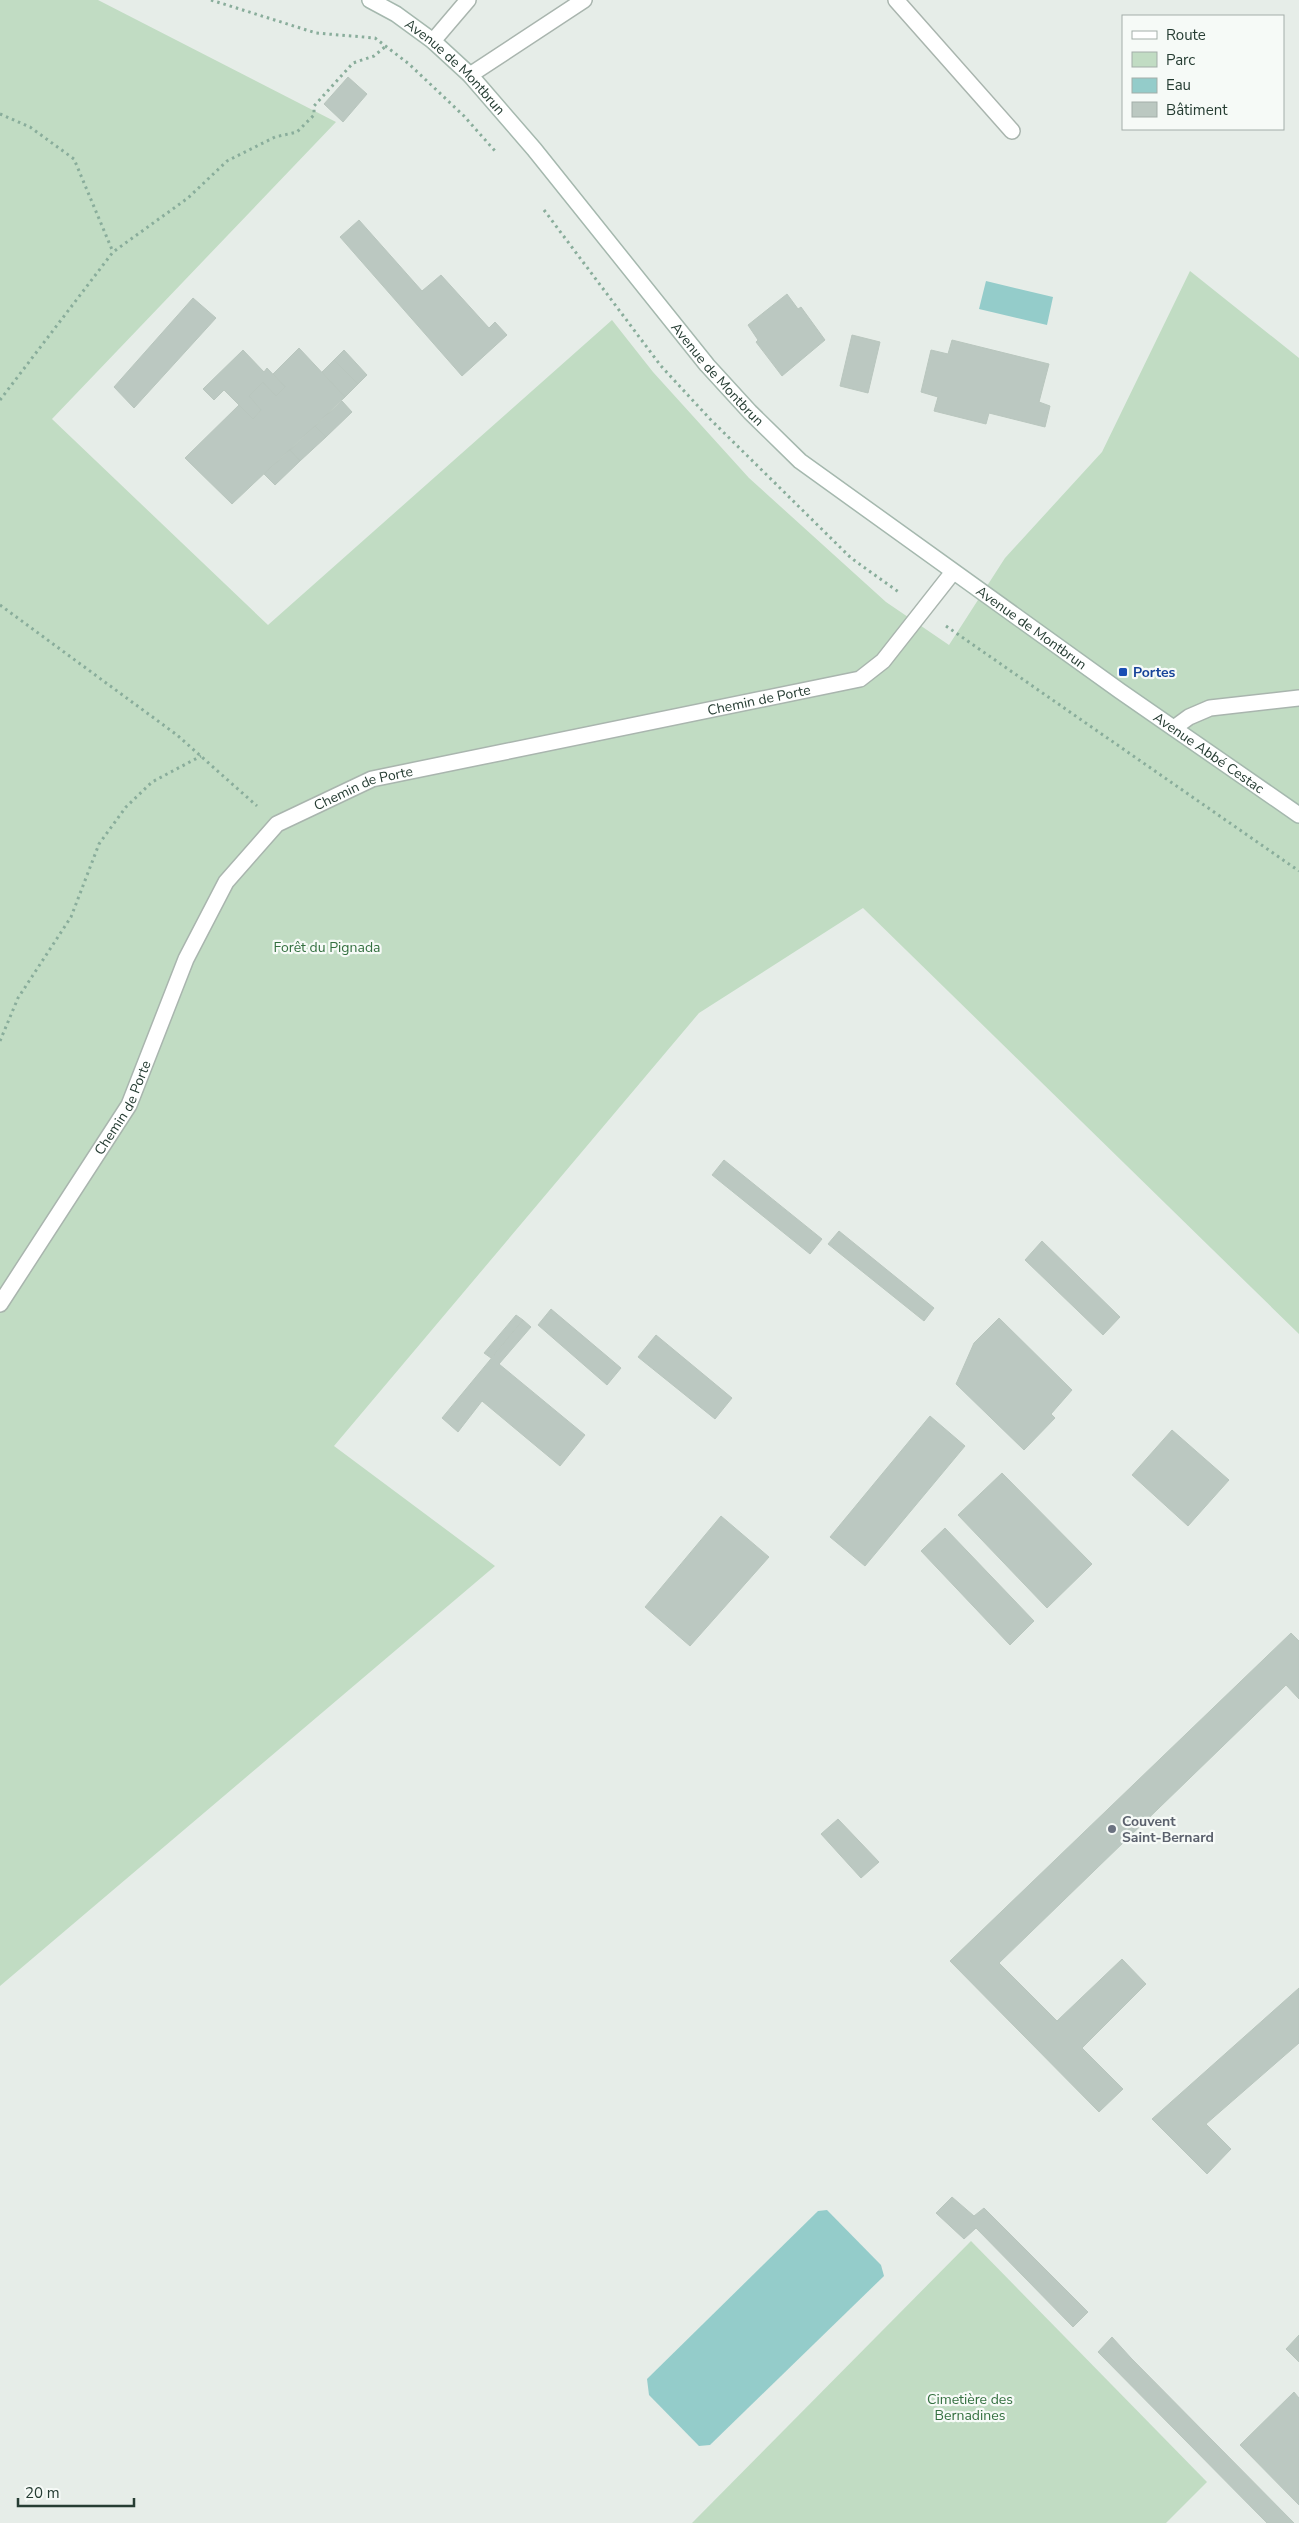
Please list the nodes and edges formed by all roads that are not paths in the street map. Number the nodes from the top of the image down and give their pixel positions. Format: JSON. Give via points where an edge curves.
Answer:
{"nodes":[{"id":1,"x":370,"y":0,"type":"edge"},
{"id":2,"x":468,"y":0,"type":"edge"},
{"id":3,"x":584,"y":0,"type":"edge"},
{"id":4,"x":896,"y":0,"type":"edge"},
{"id":5,"x":432,"y":41,"type":"junction"},
{"id":6,"x":470,"y":75,"type":"junction"},
{"id":7,"x":1012,"y":131,"type":"dead end"},
{"id":8,"x":953,"y":572,"type":"junction"},
{"id":9,"x":1120,"y":692,"type":"joint"},
{"id":10,"x":1299,"y":698,"type":"edge"},
{"id":11,"x":1174,"y":728,"type":"junction"},
{"id":12,"x":1299,"y":815,"type":"edge"},
{"id":13,"x":0,"y":1304,"type":"edge"}],
"edges":[{"from":1,"to":5,"type":"street","name":"Avenue de Montbrun","via":[[396,14]]},
{"from":2,"to":5,"type":"street"},
{"from":3,"to":6,"type":"street"},
{"from":4,"to":7,"type":"street"},
{"from":5,"to":6,"type":"street","name":"Avenue de Montbrun"},
{"from":6,"to":8,"type":"street","name":"Avenue de Montbrun","via":[[534,149],[689,344],[750,412],[800,461]]},
{"from":8,"to":9,"type":"street","name":"Avenue de Montbrun"},
{"from":8,"to":13,"type":"street","name":"Chemin de Porte","via":[[883,661],[860,679],[372,779],[277,824],[226,882],[186,959],[129,1105]]},
{"from":9,"to":11,"type":"street","name":"Avenue Abbé Cestac"},
{"from":10,"to":11,"type":"street","via":[[1210,708]]},
{"from":11,"to":12,"type":"street","name":"Avenue Abbé Cestac"}]}
